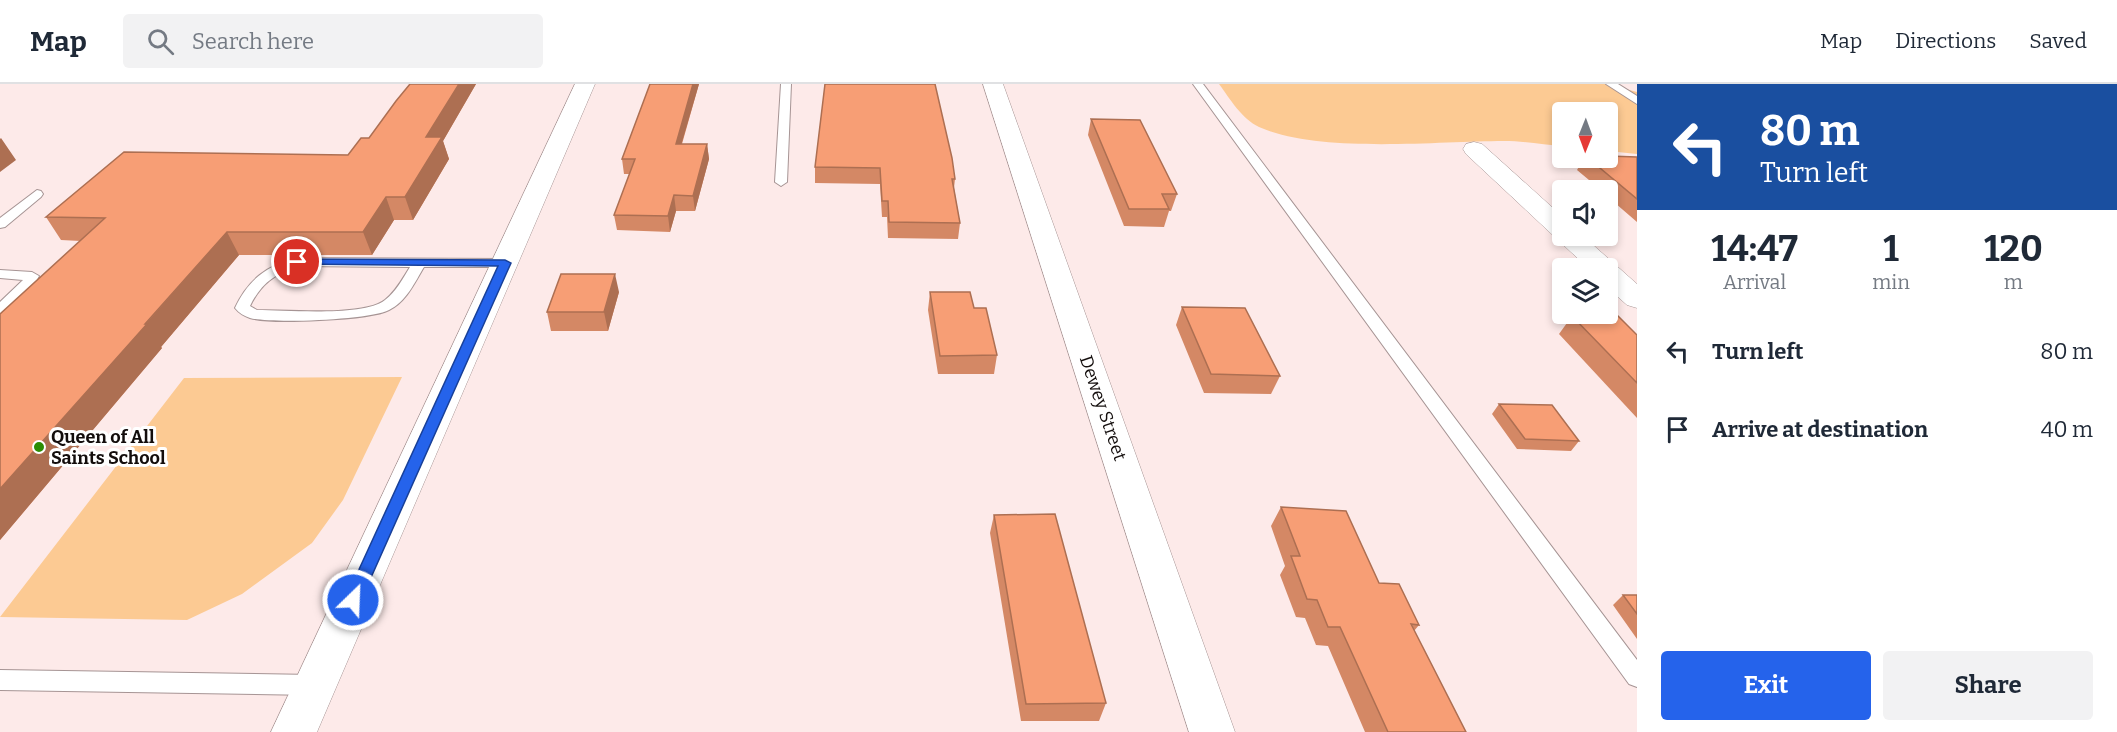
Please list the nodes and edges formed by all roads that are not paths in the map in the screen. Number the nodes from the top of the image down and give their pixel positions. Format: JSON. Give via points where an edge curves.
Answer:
{"nodes":[{"id":1,"x":585,"y":84,"type":"edge"},
{"id":2,"x":786,"y":84,"type":"edge"},
{"id":3,"x":993,"y":84,"type":"edge"},
{"id":4,"x":1198,"y":84,"type":"edge"},
{"id":5,"x":1611,"y":84,"type":"edge"},
{"id":6,"x":1637,"y":101,"type":"edge"},
{"id":7,"x":1474,"y":149,"type":"dead end"},
{"id":8,"x":781,"y":182,"type":"dead end"},
{"id":9,"x":37,"y":194,"type":"dead end"},
{"id":10,"x":1552,"y":221,"type":"edge"},
{"id":11,"x":0,"y":224,"type":"edge"},
{"id":12,"x":1580,"y":246,"type":"edge"},
{"id":13,"x":418,"y":263,"type":"junction"},
{"id":14,"x":505,"y":263,"type":"junction"},
{"id":15,"x":0,"y":274,"type":"edge"},
{"id":16,"x":1621,"y":282,"type":"edge"},
{"id":17,"x":0,"y":310,"type":"edge"},
{"id":18,"x":1637,"y":677,"type":"edge"},
{"id":19,"x":0,"y":680,"type":"edge"},
{"id":20,"x":315,"y":685,"type":"junction"},
{"id":21,"x":294,"y":732,"type":"edge"},
{"id":22,"x":1212,"y":732,"type":"edge"}],
"edges":[{"from":1,"to":14,"type":"street"},
{"from":2,"to":8,"type":"lane"},
{"from":3,"to":22,"type":"street","name":"Dewey Street"},
{"from":4,"to":18,"type":"lane"},
{"from":5,"to":6,"type":"lane"},
{"from":7,"to":10,"type":"street"},
{"from":9,"to":11,"type":"lane"},
{"from":12,"to":16,"type":"street"},
{"from":13,"to":13,"type":"lane","via":[[297,262],[258,281],[242,308],[254,314],[365,314],[384,308],[398,297]]},
{"from":13,"to":14,"type":"lane"},
{"from":14,"to":20,"type":"street"},
{"from":15,"to":17,"type":"lane","via":[[32,276]]},
{"from":19,"to":20,"type":"lane"},
{"from":20,"to":21,"type":"street"}]}
